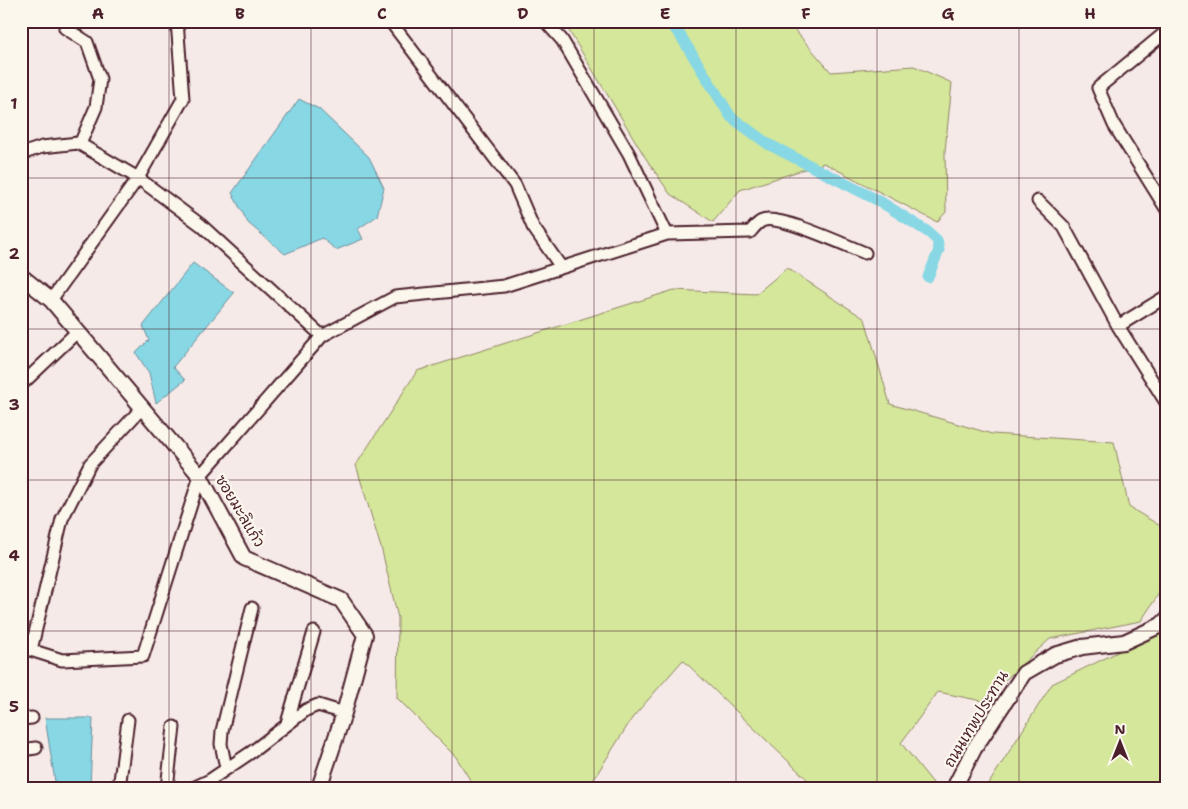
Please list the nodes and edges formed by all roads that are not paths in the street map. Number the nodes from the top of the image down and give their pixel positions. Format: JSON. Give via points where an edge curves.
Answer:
{"nodes":[{"id":1,"x":177,"y":21,"type":"edge"},
{"id":2,"x":390,"y":21,"type":"edge"},
{"id":3,"x":545,"y":21,"type":"edge"},
{"id":4,"x":65,"y":28,"type":"dead end"},
{"id":5,"x":1167,"y":31,"type":"edge"},
{"id":6,"x":80,"y":144,"type":"junction"},
{"id":7,"x":21,"y":154,"type":"edge"},
{"id":8,"x":138,"y":178,"type":"junction"},
{"id":9,"x":1038,"y":201,"type":"dead end"},
{"id":10,"x":1167,"y":210,"type":"edge"},
{"id":11,"x":667,"y":234,"type":"junction"},
{"id":12,"x":865,"y":253,"type":"dead end"},
{"id":13,"x":561,"y":267,"type":"junction"},
{"id":14,"x":21,"y":276,"type":"edge"},
{"id":15,"x":1167,"y":296,"type":"edge"},
{"id":16,"x":51,"y":300,"type":"junction"},
{"id":17,"x":1118,"y":326,"type":"junction"},
{"id":18,"x":78,"y":332,"type":"junction"},
{"id":19,"x":322,"y":336,"type":"junction"},
{"id":20,"x":21,"y":385,"type":"edge"},
{"id":21,"x":1167,"y":404,"type":"edge"},
{"id":22,"x":142,"y":408,"type":"junction"},
{"id":23,"x":200,"y":476,"type":"junction"},
{"id":24,"x":252,"y":608,"type":"dead end"},
{"id":25,"x":1167,"y":619,"type":"edge"},
{"id":26,"x":314,"y":632,"type":"dead end"},
{"id":27,"x":26,"y":649,"type":"edge"},
{"id":28,"x":344,"y":713,"type":"junction"},
{"id":29,"x":128,"y":720,"type":"dead end"},
{"id":30,"x":286,"y":723,"type":"junction"},
{"id":31,"x":174,"y":727,"type":"dead end"},
{"id":32,"x":36,"y":748,"type":"dead end"},
{"id":33,"x":21,"y":750,"type":"edge"},
{"id":34,"x":226,"y":768,"type":"junction"},
{"id":35,"x":323,"y":787,"type":"edge"},
{"id":36,"x":119,"y":788,"type":"edge"},
{"id":37,"x":166,"y":788,"type":"edge"},
{"id":38,"x":193,"y":788,"type":"edge"},
{"id":39,"x":954,"y":788,"type":"edge"}],
"edges":[{"from":1,"to":8,"type":"street","via":[[183,99]]},
{"from":2,"to":13,"type":"street","via":[[515,185],[533,227]]},
{"from":3,"to":11,"type":"street","via":[[562,40],[629,154]]},
{"from":4,"to":6,"type":"street","via":[[87,42],[100,79],[96,107]]},
{"from":5,"to":10,"type":"street","via":[[1098,88],[1114,125]]},
{"from":6,"to":7,"type":"street","via":[[42,147]]},
{"from":6,"to":8,"type":"street"},
{"from":8,"to":16,"type":"street"},
{"from":8,"to":19,"type":"street","via":[[201,225]]},
{"from":9,"to":17,"type":"street","via":[[1064,227]]},
{"from":11,"to":12,"type":"street","via":[[750,232],[762,221],[774,220]]},
{"from":11,"to":13,"type":"street"},
{"from":13,"to":19,"type":"street","via":[[504,286],[395,297]]},
{"from":14,"to":16,"type":"street","name":"ซอยมะลิแก้ว"},
{"from":15,"to":17,"type":"street"},
{"from":16,"to":18,"type":"street","name":"ซอยมะลิแก้ว"},
{"from":17,"to":21,"type":"street"},
{"from":18,"to":20,"type":"street"},
{"from":18,"to":22,"type":"street","name":"ซอยมะลิแก้ว"},
{"from":19,"to":23,"type":"street"},
{"from":22,"to":23,"type":"street","name":"ซอยมะลิแก้ว"},
{"from":22,"to":27,"type":"street","via":[[90,464],[62,519]]},
{"from":23,"to":27,"type":"street","via":[[143,656],[62,660]]},
{"from":23,"to":28,"type":"street","name":"ซอยมะลิแก้ว","via":[[244,558],[341,600],[365,635]]},
{"from":24,"to":34,"type":"street","via":[[222,731]]},
{"from":25,"to":39,"type":"street","name":"ถนนเทพประทาน","via":[[1124,642],[1082,647],[1055,655],[1024,673],[974,749]]},
{"from":26,"to":30,"type":"street"},
{"from":28,"to":30,"type":"street","via":[[318,706]]},
{"from":28,"to":35,"type":"street","name":"ซอยมะลิแก้ว"},
{"from":29,"to":36,"type":"street"},
{"from":30,"to":34,"type":"street","via":[[253,751]]},
{"from":31,"to":37,"type":"street"},
{"from":32,"to":33,"type":"street"},
{"from":34,"to":38,"type":"street"}]}
